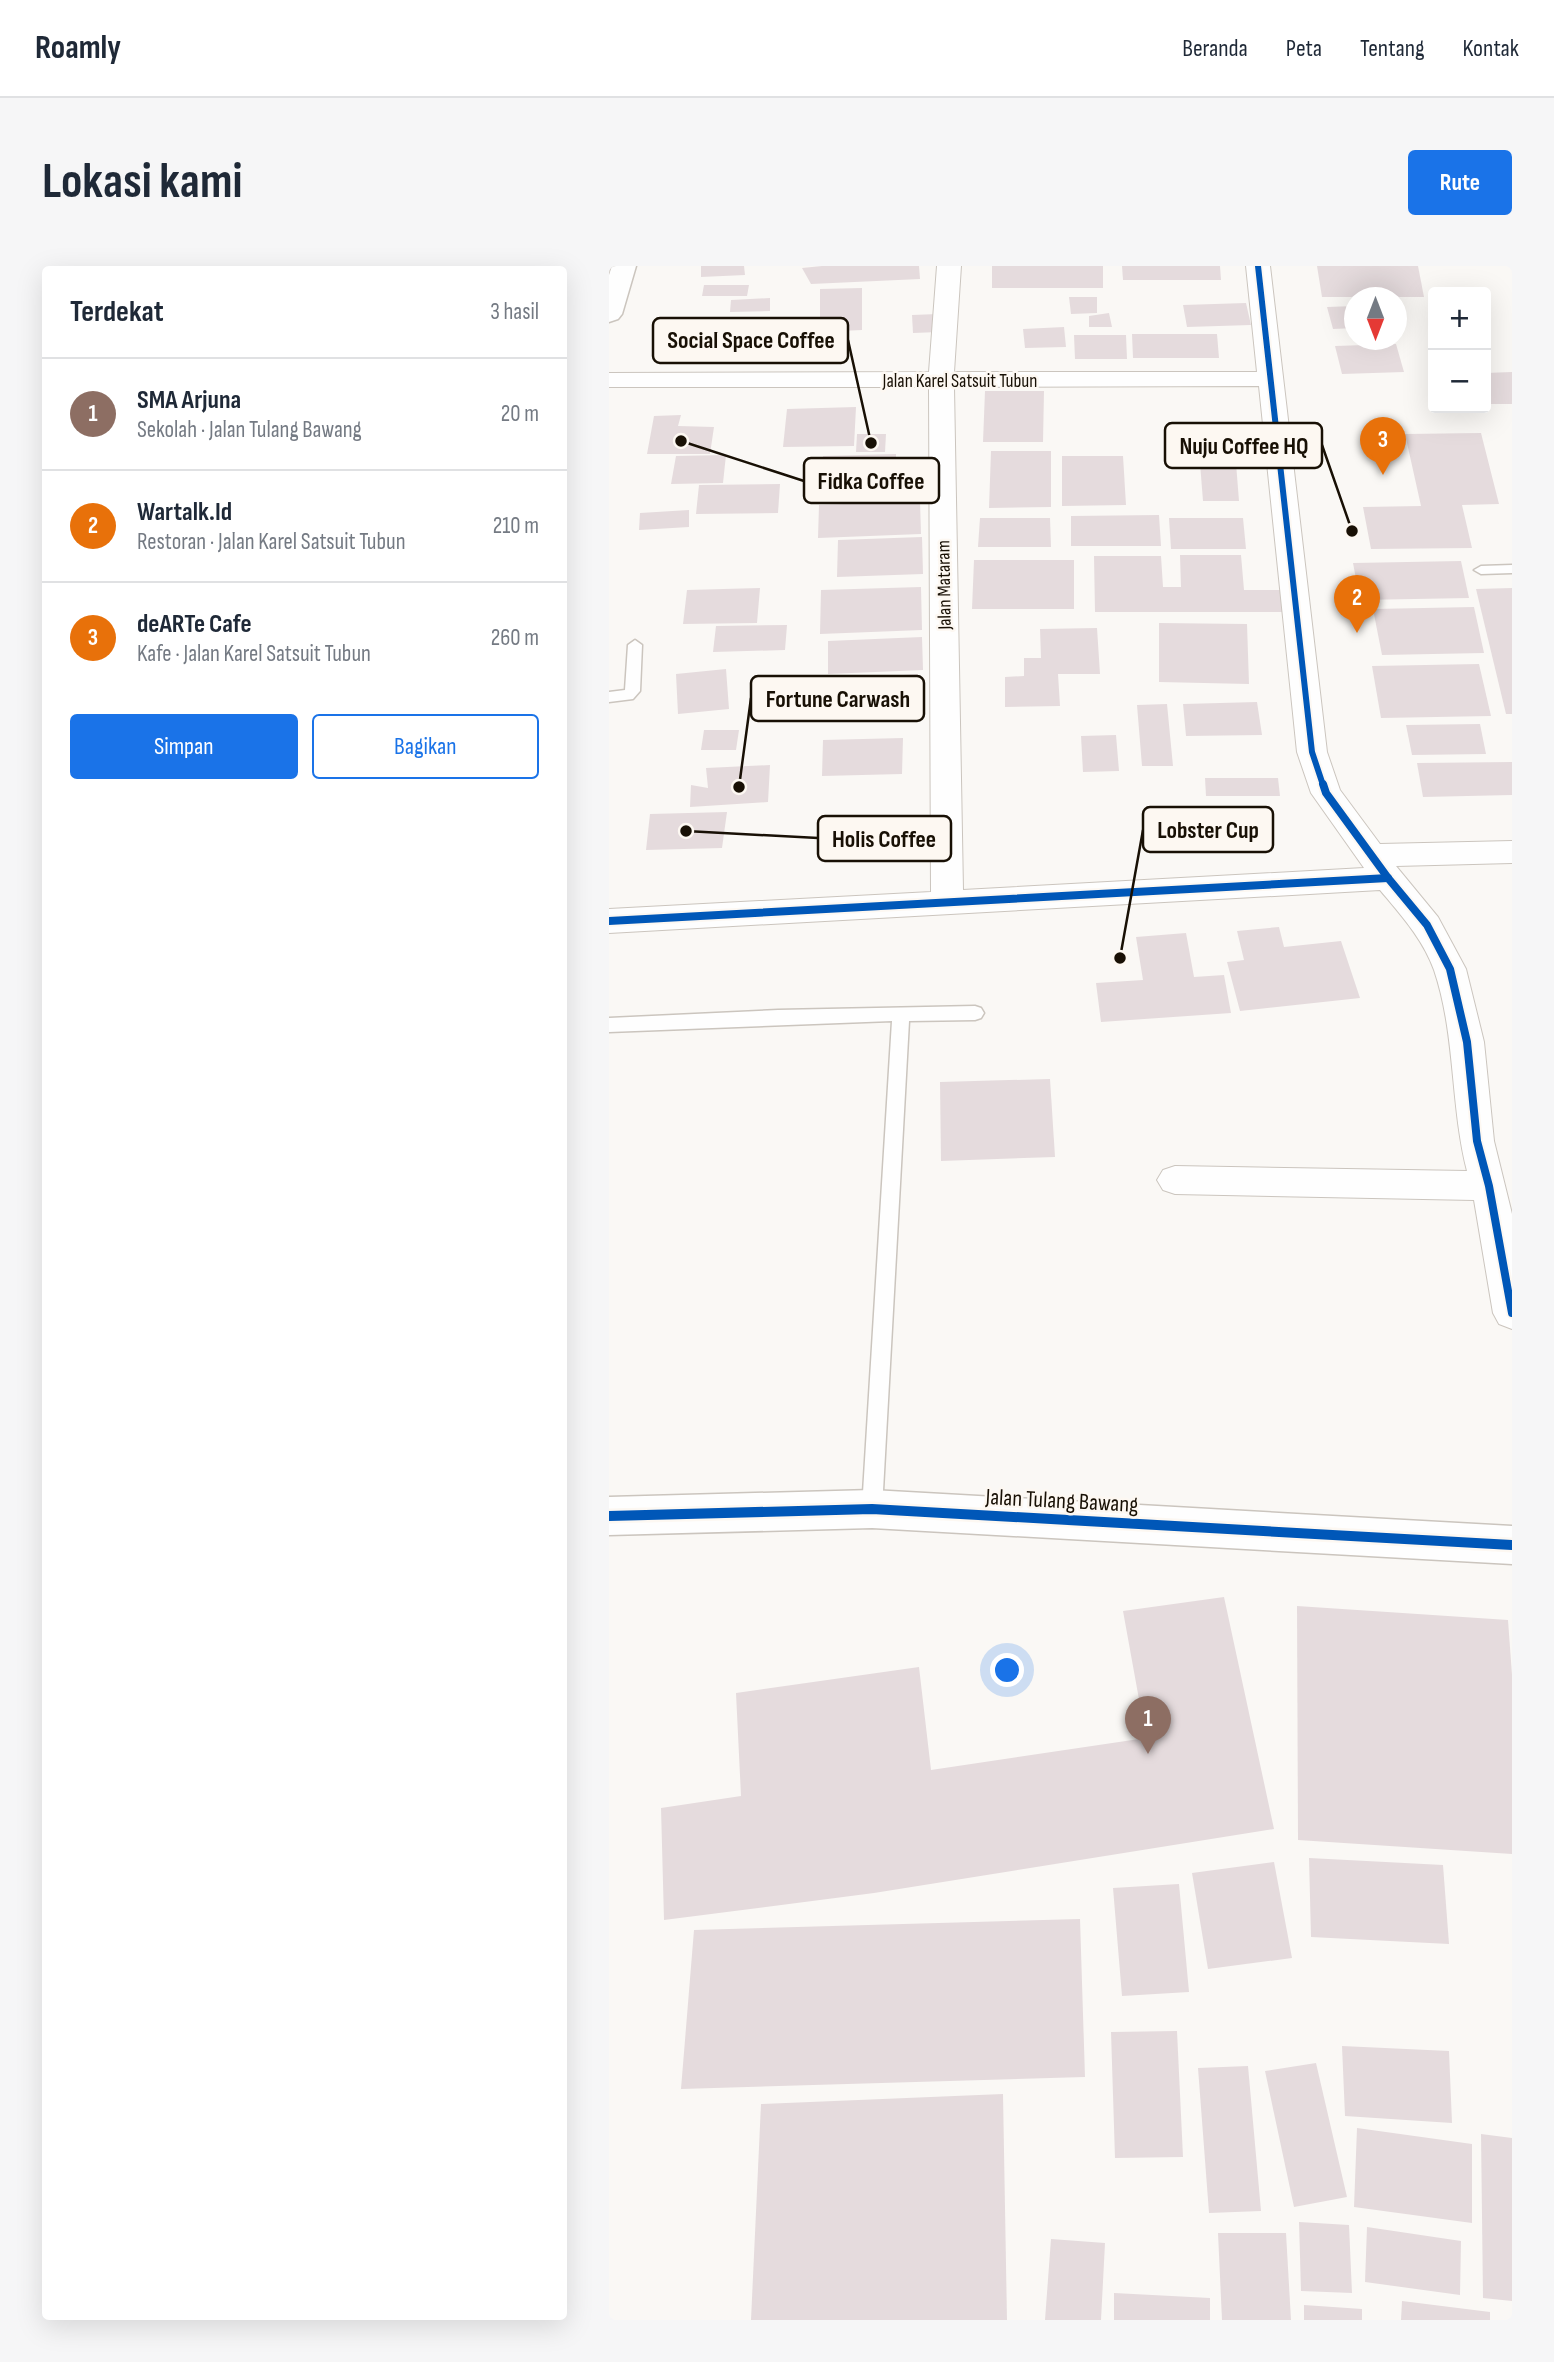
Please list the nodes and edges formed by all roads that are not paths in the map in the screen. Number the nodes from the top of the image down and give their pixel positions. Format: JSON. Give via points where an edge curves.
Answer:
{"nodes":[{"id":1,"x":624,"y":266,"type":"edge"},
{"id":2,"x":949,"y":266,"type":"edge"},
{"id":3,"x":1258,"y":266,"type":"edge"},
{"id":4,"x":609,"y":314,"type":"edge"},
{"id":5,"x":1269,"y":379,"type":"junction"},
{"id":6,"x":609,"y":380,"type":"edge"},
{"id":7,"x":941,"y":380,"type":"junction"},
{"id":8,"x":1512,"y":569,"type":"edge"},
{"id":9,"x":1481,"y":570,"type":"dead end"},
{"id":10,"x":635,"y":645,"type":"dead end"},
{"id":11,"x":609,"y":697,"type":"edge"},
{"id":12,"x":1512,"y":852,"type":"edge"},
{"id":13,"x":1380,"y":867,"type":"junction"},
{"id":14,"x":947,"y":904,"type":"junction"},
{"id":15,"x":609,"y":921,"type":"edge"},
{"id":16,"x":975,"y":1013,"type":"dead end"},
{"id":17,"x":901,"y":1014,"type":"junction"},
{"id":18,"x":609,"y":1025,"type":"edge"},
{"id":19,"x":1175,"y":1180,"type":"dead end"},
{"id":20,"x":1489,"y":1186,"type":"junction"},
{"id":21,"x":1512,"y":1313,"type":"edge"},
{"id":22,"x":872,"y":1509,"type":"junction"},
{"id":23,"x":609,"y":1516,"type":"edge"},
{"id":24,"x":1512,"y":1545,"type":"edge"}],
"edges":[{"from":1,"to":4,"type":"street"},
{"from":2,"to":7,"type":"street","name":"Jalan Mataram"},
{"from":3,"to":5,"type":"street"},
{"from":5,"to":7,"type":"street","name":"Jalan Karel Satsuit Tubun"},
{"from":5,"to":13,"type":"street","via":[[1312,752],[1326,793]]},
{"from":6,"to":7,"type":"street","name":"Jalan Karel Satsuit Tubun"},
{"from":7,"to":14,"type":"street","name":"Jalan Mataram"},
{"from":8,"to":9,"type":"lane"},
{"from":10,"to":11,"type":"lane","via":[[632,691]]},
{"from":12,"to":13,"type":"street"},
{"from":13,"to":14,"type":"street"},
{"from":13,"to":20,"type":"street","via":[[1427,925],[1450,969],[1467,1042],[1477,1141]]},
{"from":14,"to":15,"type":"street"},
{"from":16,"to":17,"type":"lane"},
{"from":17,"to":18,"type":"lane"},
{"from":17,"to":22,"type":"lane"},
{"from":19,"to":20,"type":"street"},
{"from":20,"to":21,"type":"street"},
{"from":22,"to":23,"type":"street","name":"Jalan Tulang Bawang"},
{"from":22,"to":24,"type":"street","name":"Jalan Tulang Bawang"}]}
